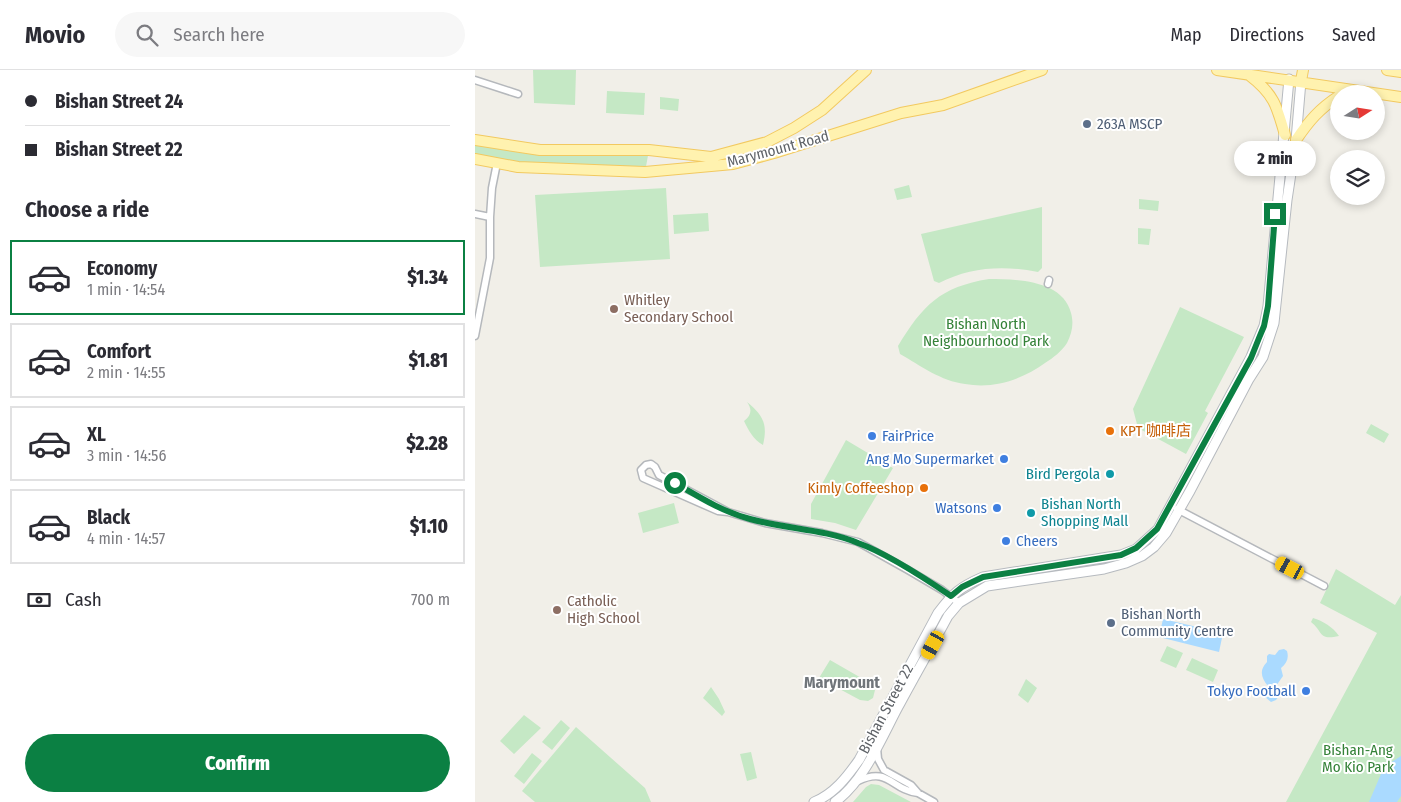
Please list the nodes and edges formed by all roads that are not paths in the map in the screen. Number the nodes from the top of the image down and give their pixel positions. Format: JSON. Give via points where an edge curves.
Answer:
{"nodes":[{"id":1,"x":866,"y":70,"type":"edge"},
{"id":2,"x":1042,"y":70,"type":"edge"},
{"id":3,"x":1217,"y":70,"type":"edge"},
{"id":4,"x":1303,"y":70,"type":"edge"},
{"id":5,"x":1387,"y":70,"type":"edge"},
{"id":6,"x":1401,"y":72,"type":"edge"},
{"id":7,"x":1248,"y":75,"type":"junction"},
{"id":8,"x":1289,"y":75,"type":"edge"},
{"id":9,"x":475,"y":80,"type":"edge"},
{"id":10,"x":1301,"y":81,"type":"junction"},
{"id":11,"x":1331,"y":85,"type":"edge"},
{"id":12,"x":517,"y":94,"type":"dead end"},
{"id":13,"x":1385,"y":94,"type":"edge"},
{"id":14,"x":1401,"y":97,"type":"edge"},
{"id":15,"x":1330,"y":102,"type":"edge"},
{"id":16,"x":1285,"y":135,"type":"junction"},
{"id":17,"x":475,"y":140,"type":"edge"},
{"id":18,"x":1296,"y":140,"type":"junction"},
{"id":19,"x":475,"y":158,"type":"edge"},
{"id":20,"x":497,"y":163,"type":"junction"},
{"id":21,"x":475,"y":214,"type":"edge"},
{"id":22,"x":490,"y":216,"type":"junction"},
{"id":23,"x":475,"y":336,"type":"edge"},
{"id":24,"x":1176,"y":508,"type":"junction"},
{"id":25,"x":728,"y":512,"type":"junction"},
{"id":26,"x":1324,"y":586,"type":"dead end"},
{"id":27,"x":951,"y":596,"type":"junction"},
{"id":28,"x":959,"y":603,"type":"junction"},
{"id":29,"x":877,"y":747,"type":"junction"},
{"id":30,"x":856,"y":781,"type":"junction"},
{"id":31,"x":918,"y":793,"type":"junction"},
{"id":32,"x":814,"y":802,"type":"edge"},
{"id":33,"x":835,"y":802,"type":"edge"},
{"id":34,"x":934,"y":802,"type":"edge"}],
"edges":[{"from":1,"to":17,"type":"main road","name":"Marymount Road","via":[[822,110],[794,128],[767,142],[711,157],[649,150],[541,150]]},
{"from":2,"to":20,"type":"main road","name":"Marymount Road","via":[[943,105],[901,113],[733,164],[645,172]]},
{"from":3,"to":7,"type":"main road"},
{"from":4,"to":10,"type":"main road","name":"Bishan Street 22"},
{"from":5,"to":6,"type":"main road"},
{"from":7,"to":8,"type":"main road"},
{"from":7,"to":16,"type":"main road","via":[[1272,96]]},
{"from":8,"to":10,"type":"main road"},
{"from":8,"to":16,"type":"main road","name":"Bishan Street 22"},
{"from":9,"to":12,"type":"street"},
{"from":10,"to":11,"type":"main road"},
{"from":10,"to":18,"type":"main road","name":"Bishan Street 22"},
{"from":13,"to":14,"type":"main road"},
{"from":15,"to":18,"type":"main road","via":[[1308,122]]},
{"from":16,"to":24,"type":"main road","name":"Bishan Street 22","via":[[1264,326]]},
{"from":18,"to":24,"type":"main road","name":"Bishan Street 22","via":[[1277,308],[1263,357]]},
{"from":19,"to":20,"type":"main road","name":"Marymount Road"},
{"from":20,"to":22,"type":"street"},
{"from":21,"to":22,"type":"street"},
{"from":22,"to":23,"type":"street","via":[[490,258]]},
{"from":24,"to":26,"type":"street"},
{"from":24,"to":27,"type":"main road","name":"Bishan Street 22","via":[[1147,540],[1121,555],[983,577]]},
{"from":24,"to":28,"type":"main road","name":"Bishan Street 22","via":[[1166,533],[1142,556],[1104,569],[987,586]]},
{"from":25,"to":25,"type":"street","via":[[718,512],[648,481],[643,478],[641,470],[651,464],[659,475]]},
{"from":25,"to":27,"type":"street","via":[[858,542]]},
{"from":27,"to":28,"type":"street"},
{"from":27,"to":32,"type":"main road","name":"Bishan Street 22","via":[[938,614],[859,760],[834,790]]},
{"from":28,"to":29,"type":"main road","name":"Bishan Street 22","via":[[944,624]]},
{"from":29,"to":30,"type":"main road","name":"Bishan Street 22"},
{"from":29,"to":31,"type":"street","via":[[878,759],[884,770],[911,785]]},
{"from":30,"to":31,"type":"street","via":[[868,776],[881,776],[909,792]]},
{"from":30,"to":33,"type":"main road","name":"Bishan Street 22"},
{"from":31,"to":34,"type":"street"}]}
